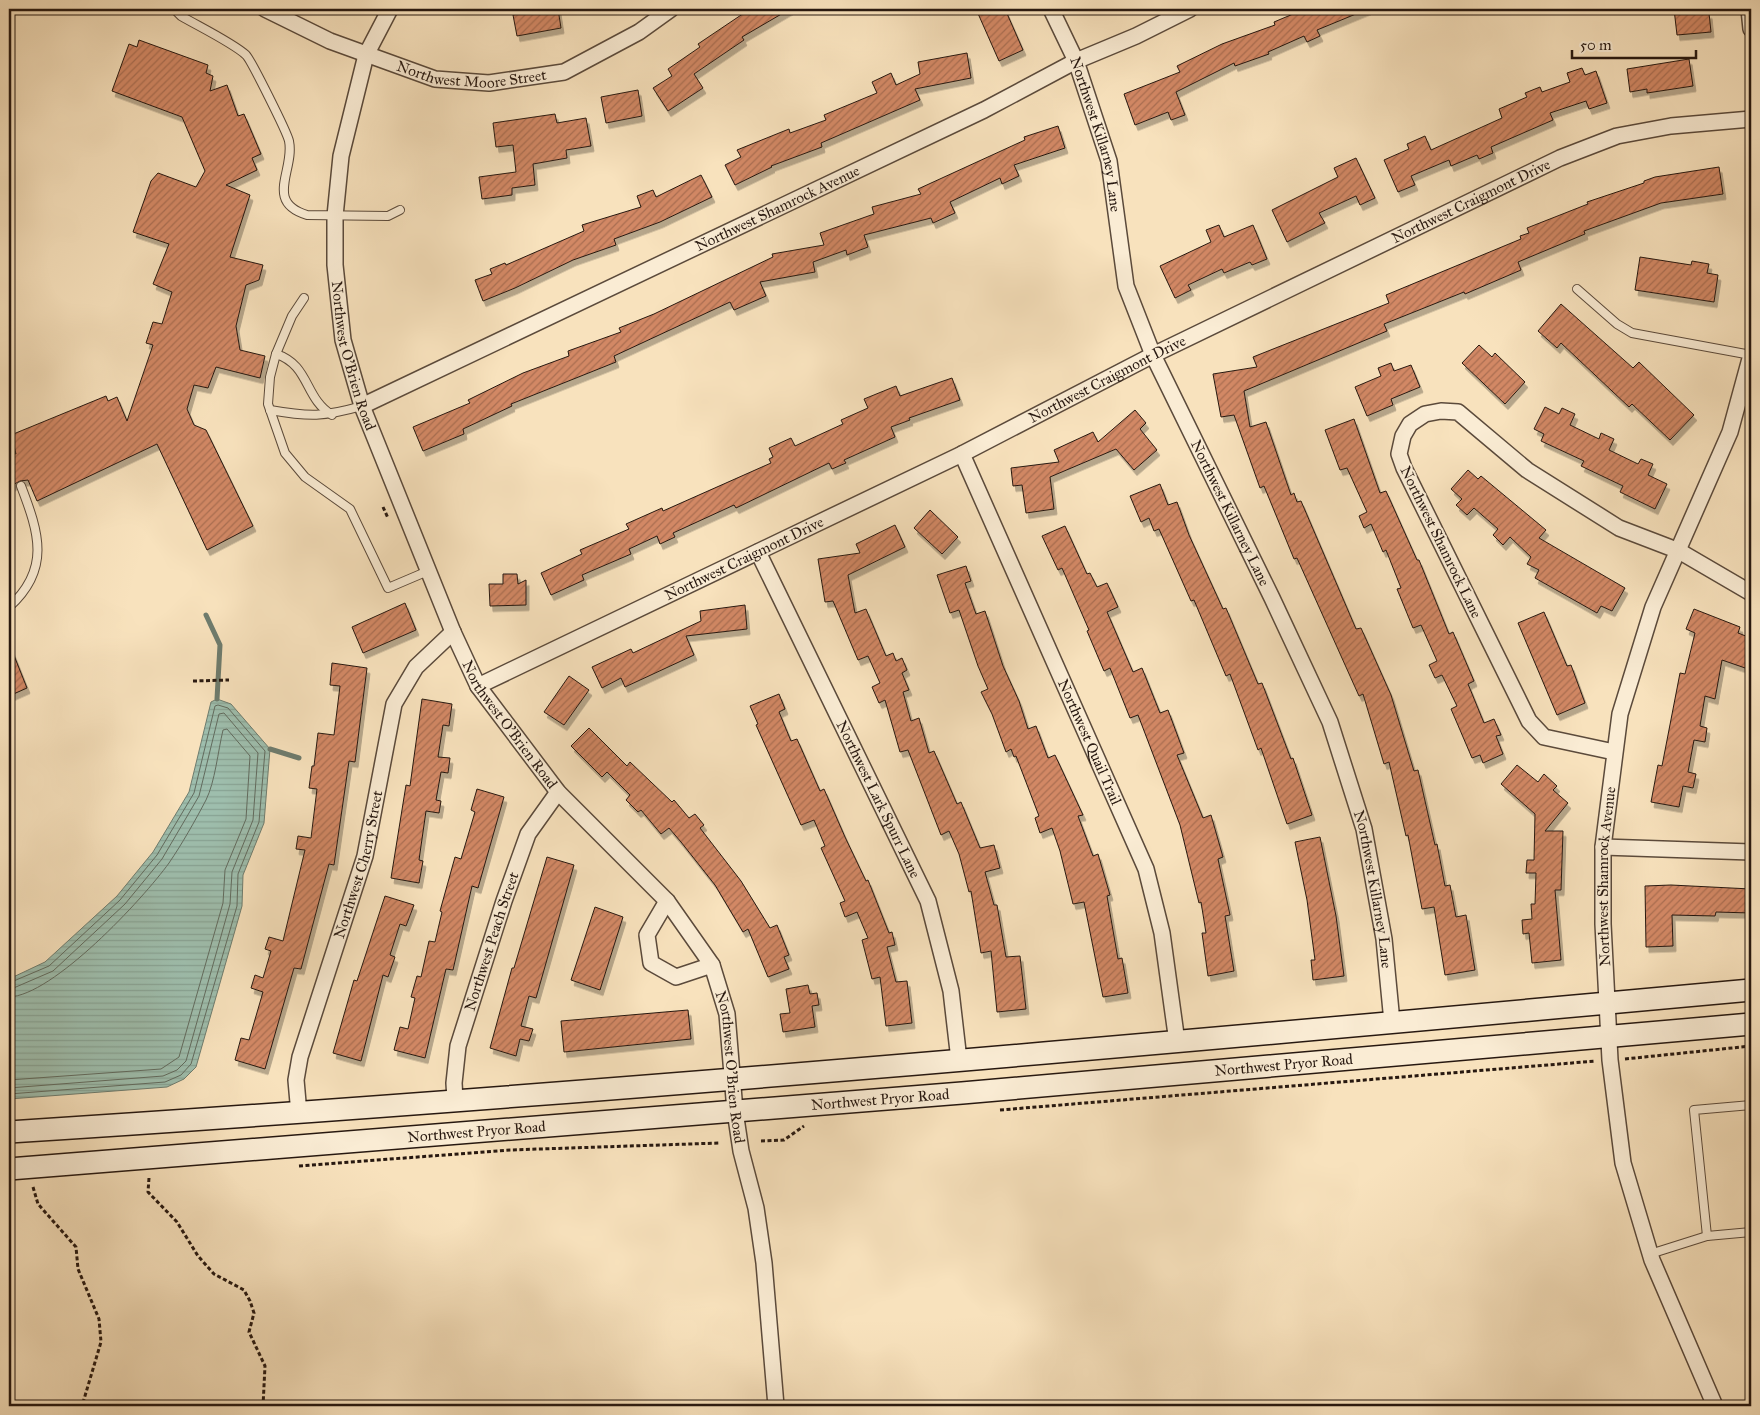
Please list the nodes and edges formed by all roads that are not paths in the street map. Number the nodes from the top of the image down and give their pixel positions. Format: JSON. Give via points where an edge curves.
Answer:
{"nodes":[{"id":1,"x":174,"y":9,"type":"edge"},
{"id":2,"x":265,"y":9,"type":"edge"},
{"id":3,"x":390,"y":9,"type":"edge"},
{"id":4,"x":671,"y":9,"type":"edge"},
{"id":5,"x":1051,"y":9,"type":"edge"},
{"id":6,"x":1190,"y":9,"type":"edge"},
{"id":7,"x":1749,"y":9,"type":"edge"},
{"id":8,"x":1751,"y":29,"type":"edge"},
{"id":9,"x":366,"y":55,"type":"junction"},
{"id":10,"x":1076,"y":61,"type":"junction"},
{"id":11,"x":1751,"y":119,"type":"edge"},
{"id":12,"x":400,"y":210,"type":"dead end"},
{"id":13,"x":335,"y":216,"type":"junction"},
{"id":14,"x":1577,"y":289,"type":"dead end"},
{"id":15,"x":304,"y":298,"type":"dead end"},
{"id":16,"x":276,"y":354,"type":"junction"},
{"id":17,"x":1153,"y":355,"type":"junction"},
{"id":18,"x":1751,"y":355,"type":"edge"},
{"id":19,"x":362,"y":406,"type":"junction"},
{"id":20,"x":270,"y":410,"type":"junction"},
{"id":21,"x":332,"y":415,"type":"junction"},
{"id":22,"x":962,"y":454,"type":"junction"},
{"id":23,"x":21,"y":486,"type":"dead end"},
{"id":24,"x":1679,"y":551,"type":"junction"},
{"id":25,"x":758,"y":552,"type":"junction"},
{"id":26,"x":428,"y":571,"type":"junction"},
{"id":27,"x":1751,"y":593,"type":"edge"},
{"id":28,"x":9,"y":607,"type":"edge"},
{"id":29,"x":453,"y":632,"type":"junction"},
{"id":30,"x":478,"y":686,"type":"junction"},
{"id":31,"x":1614,"y":752,"type":"junction"},
{"id":32,"x":558,"y":792,"type":"junction"},
{"id":33,"x":1603,"y":847,"type":"junction"},
{"id":34,"x":1751,"y":852,"type":"edge"},
{"id":35,"x":667,"y":901,"type":"junction"},
{"id":36,"x":712,"y":965,"type":"junction"},
{"id":37,"x":1751,"y":990,"type":"edge"},
{"id":38,"x":1608,"y":1003,"type":"junction"},
{"id":39,"x":1392,"y":1022,"type":"junction"},
{"id":40,"x":1751,"y":1024,"type":"edge"},
{"id":41,"x":1609,"y":1036,"type":"junction"},
{"id":42,"x":1177,"y":1042,"type":"junction"},
{"id":43,"x":960,"y":1060,"type":"junction"},
{"id":44,"x":734,"y":1080,"type":"junction"},
{"id":45,"x":455,"y":1100,"type":"junction"},
{"id":46,"x":1751,"y":1105,"type":"edge"},
{"id":47,"x":735,"y":1111,"type":"junction"},
{"id":48,"x":298,"y":1114,"type":"junction"},
{"id":49,"x":9,"y":1132,"type":"edge"},
{"id":50,"x":9,"y":1168,"type":"edge"},
{"id":51,"x":1751,"y":1232,"type":"edge"},
{"id":52,"x":1707,"y":1236,"type":"junction"},
{"id":53,"x":1650,"y":1254,"type":"junction"},
{"id":54,"x":776,"y":1406,"type":"edge"},
{"id":55,"x":1715,"y":1406,"type":"edge"}],
"edges":[{"from":1,"to":13,"type":"lane","via":[[247,56],[289,141],[284,195],[287,205],[295,212],[307,215]]},
{"from":2,"to":9,"type":"street","name":"Northwest Moore Street"},
{"from":3,"to":9,"type":"street","name":"Northwest O'Brien Road"},
{"from":4,"to":9,"type":"street","name":"Northwest Moore Street","via":[[638,32],[564,72],[522,79],[489,83],[435,79]]},
{"from":5,"to":10,"type":"street","name":"Northwest Killarney Lane"},
{"from":6,"to":10,"type":"street","name":"Northwest Shamrock Avenue"},
{"from":7,"to":8,"type":"street"},
{"from":9,"to":13,"type":"street","name":"Northwest O'Brien Road","via":[[341,156]]},
{"from":10,"to":17,"type":"street","name":"Northwest Killarney Lane","via":[[1109,161],[1126,286]]},
{"from":10,"to":19,"type":"street","name":"Northwest Shamrock Avenue","via":[[975,114]]},
{"from":11,"to":17,"type":"street","name":"Northwest Craigmont Drive","via":[[1671,126],[1617,136],[1560,158]]},
{"from":12,"to":13,"type":"lane","via":[[388,216]]},
{"from":13,"to":19,"type":"street","name":"Northwest O'Brien Road","via":[[335,265],[343,340]]},
{"from":14,"to":18,"type":"lane","via":[[1632,333]]},
{"from":15,"to":16,"type":"lane","via":[[292,316]]},
{"from":16,"to":20,"type":"lane","via":[[270,377]]},
{"from":16,"to":21,"type":"lane","via":[[288,358],[300,369],[321,408]]},
{"from":17,"to":22,"type":"street","name":"Northwest Craigmont Drive"},
{"from":17,"to":39,"type":"street","name":"Northwest Killarney Lane","via":[[1330,722],[1364,829],[1382,929]]},
{"from":18,"to":24,"type":"street","name":"Northwest Shamrock Avenue","via":[[1730,432]]},
{"from":19,"to":21,"type":"lane"},
{"from":19,"to":26,"type":"street","name":"Northwest O'Brien Road"},
{"from":20,"to":21,"type":"lane","via":[[305,416]]},
{"from":20,"to":26,"type":"lane","via":[[285,453],[306,477],[350,509],[388,588]]},
{"from":22,"to":25,"type":"street","name":"Northwest Craigmont Drive"},
{"from":22,"to":42,"type":"street","name":"Northwest Quail Trail","via":[[1146,869],[1162,933]]},
{"from":23,"to":28,"type":"lane","via":[[39,538],[38,560],[32,580]]},
{"from":24,"to":27,"type":"street","name":"Northwest Shamrock Lane"},
{"from":24,"to":31,"type":"street","name":"Northwest Shamrock Avenue","via":[[1653,607],[1620,714]]},
{"from":24,"to":31,"type":"street","name":"Northwest Shamrock Lane","via":[[1619,528],[1527,470],[1458,412],[1425,414],[1410,424],[1403,436],[1400,454],[1404,468],[1529,720],[1544,737]]},
{"from":25,"to":30,"type":"street","name":"Northwest Craigmont Drive"},
{"from":25,"to":43,"type":"street","name":"Northwest Lark Spurr Lane","via":[[928,901],[950,991]]},
{"from":26,"to":29,"type":"street","name":"Northwest O'Brien Road"},
{"from":29,"to":30,"type":"street","name":"Northwest O'Brien Road"},
{"from":29,"to":48,"type":"street","name":"Northwest Cherry Street","via":[[416,667],[394,704],[365,856],[300,1057],[296,1080]]},
{"from":30,"to":32,"type":"street","name":"Northwest O'Brien Road"},
{"from":31,"to":33,"type":"street","name":"Northwest Shamrock Avenue"},
{"from":32,"to":35,"type":"street","name":"Northwest O'Brien Road"},
{"from":32,"to":45,"type":"street","name":"Northwest Peach Street","via":[[528,834],[504,901],[458,1046]]},
{"from":33,"to":34,"type":"street"},
{"from":33,"to":38,"type":"street","name":"Northwest Shamrock Avenue"},
{"from":35,"to":36,"type":"street","name":"Northwest O'Brien Road"},
{"from":35,"to":36,"type":"street","via":[[647,934],[651,963],[676,977]]},
{"from":36,"to":44,"type":"street","name":"Northwest O'Brien Road","via":[[727,1014]]},
{"from":37,"to":38,"type":"main road","name":"Northwest Pryor Road"},
{"from":38,"to":39,"type":"main road","name":"Northwest Pryor Road"},
{"from":38,"to":41,"type":"street","name":"Northwest Shamrock Avenue"},
{"from":39,"to":42,"type":"main road","name":"Northwest Pryor Road"},
{"from":40,"to":41,"type":"main road","name":"Northwest Pryor Road"},
{"from":41,"to":47,"type":"main road","name":"Northwest Pryor Road"},
{"from":41,"to":53,"type":"street","name":"Northwest Shamrock Avenue","via":[[1623,1163]]},
{"from":42,"to":43,"type":"main road","name":"Northwest Pryor Road"},
{"from":43,"to":44,"type":"main road","name":"Northwest Pryor Road"},
{"from":44,"to":45,"type":"main road","name":"Northwest Pryor Road"},
{"from":44,"to":47,"type":"street","name":"Northwest O'Brien Road"},
{"from":45,"to":48,"type":"main road","name":"Northwest Pryor Road"},
{"from":46,"to":52,"type":"lane","via":[[1694,1110]]},
{"from":47,"to":50,"type":"main road","name":"Northwest Pryor Road"},
{"from":47,"to":54,"type":"street","name":"Northwest O'Brien Road","via":[[763,1254]]},
{"from":48,"to":49,"type":"main road","name":"Northwest Pryor Road"},
{"from":51,"to":52,"type":"lane"},
{"from":52,"to":53,"type":"lane"},
{"from":53,"to":55,"type":"street","name":"Northwest Shamrock Avenue"}]}
